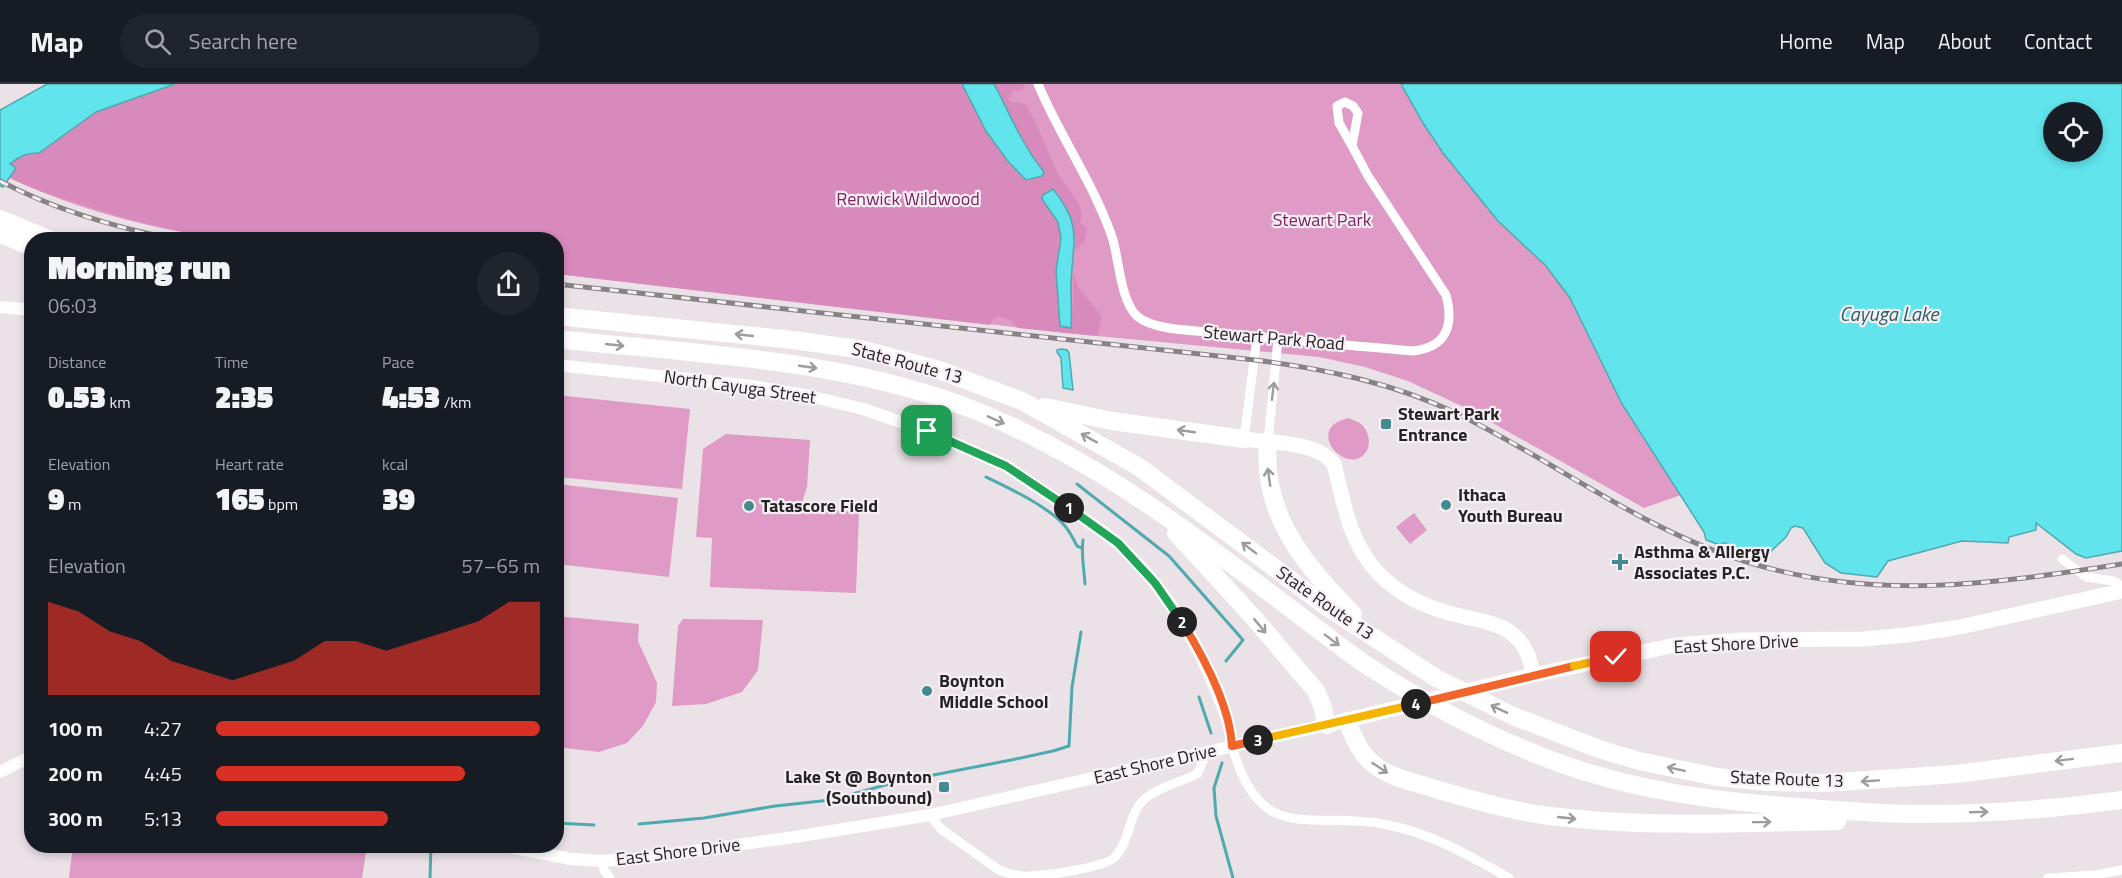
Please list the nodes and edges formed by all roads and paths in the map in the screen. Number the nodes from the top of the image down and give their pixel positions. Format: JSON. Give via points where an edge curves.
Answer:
{"nodes":[{"id":1,"x":1038,"y":84,"type":"edge"},
{"id":2,"x":1352,"y":146,"type":"dead end"},
{"id":3,"x":1,"y":224,"type":"edge"},
{"id":4,"x":26,"y":232,"type":"edge"},
{"id":5,"x":24,"y":241,"type":"edge"},
{"id":6,"x":0,"y":307,"type":"edge"},
{"id":7,"x":24,"y":309,"type":"edge"},
{"id":8,"x":564,"y":317,"type":"edge"},
{"id":9,"x":1257,"y":337,"type":"junction"},
{"id":10,"x":1278,"y":339,"type":"junction"},
{"id":11,"x":564,"y":340,"type":"edge"},
{"id":12,"x":564,"y":366,"type":"edge"},
{"id":13,"x":1024,"y":402,"type":"junction"},
{"id":14,"x":1244,"y":439,"type":"junction"},
{"id":15,"x":1268,"y":442,"type":"junction"},
{"id":16,"x":1150,"y":506,"type":"junction"},
{"id":17,"x":2062,"y":559,"type":"dead end"},
{"id":18,"x":2122,"y":588,"type":"edge"},
{"id":19,"x":1382,"y":643,"type":"junction"},
{"id":20,"x":1533,"y":675,"type":"junction"},
{"id":21,"x":1347,"y":721,"type":"junction"},
{"id":22,"x":1327,"y":725,"type":"junction"},
{"id":23,"x":1232,"y":746,"type":"junction"},
{"id":24,"x":1202,"y":753,"type":"junction"},
{"id":25,"x":2122,"y":753,"type":"edge"},
{"id":26,"x":24,"y":760,"type":"edge"},
{"id":27,"x":0,"y":772,"type":"edge"},
{"id":28,"x":2122,"y":800,"type":"edge"},
{"id":29,"x":1920,"y":814,"type":"junction"},
{"id":30,"x":930,"y":815,"type":"junction"},
{"id":31,"x":541,"y":853,"type":"edge"},
{"id":32,"x":602,"y":861,"type":"junction"},
{"id":33,"x":2122,"y":870,"type":"edge"},
{"id":34,"x":610,"y":878,"type":"edge"},
{"id":35,"x":1509,"y":878,"type":"edge"},
{"id":36,"x":2048,"y":878,"type":"edge"}],
"edges":[{"from":1,"to":9,"type":"street","name":"Stewart Park Road","via":[[1105,218],[1127,300],[1136,315],[1157,326]]},
{"from":2,"to":10,"type":"street","name":"Stewart Park Road","via":[[1446,295],[1448,326],[1433,347],[1413,351]]},
{"from":3,"to":4,"type":"highway"},
{"from":3,"to":5,"type":"highway"},
{"from":6,"to":7,"type":"street"},
{"from":13,"to":8,"type":"highway","name":"State Route 13","one_way":true,"via":[[939,370],[864,350]]},
{"from":9,"to":10,"type":"street","name":"Stewart Park Road"},
{"from":9,"to":14,"type":"street"},
{"from":15,"to":10,"type":"street","one_way":true},
{"from":11,"to":16,"type":"highway","name":"State Route 13","one_way":true,"via":[[808,367],[914,390],[1010,426],[1071,457]]},
{"from":12,"to":23,"type":"street","name":"North Cayuga Street","via":[[809,396],[912,425],[1006,466],[1104,532],[1155,583],[1212,678],[1231,731]]},
{"from":14,"to":13,"type":"highway","one_way":true,"via":[[1112,421]]},
{"from":19,"to":13,"type":"highway","name":"State Route 13","one_way":true,"via":[[1327,607],[1139,467]]},
{"from":14,"to":15,"type":"main road"},
{"from":19,"to":15,"type":"highway","one_way":true,"via":[[1310,569],[1289,538],[1269,483]]},
{"from":15,"to":20,"type":"main road","via":[[1321,451],[1334,464],[1353,534],[1377,572],[1426,605],[1477,618],[1512,633],[1525,647]]},
{"from":16,"to":22,"type":"highway","one_way":true,"via":[[1316,692]]},
{"from":16,"to":29,"type":"highway","name":"State Route 13","one_way":true,"via":[[1371,668],[1497,737],[1566,765],[1701,798]]},
{"from":17,"to":18,"type":"street","via":[[2086,577],[2113,581]]},
{"from":18,"to":20,"type":"main road","name":"East Shore Drive","via":[[1970,625],[1907,635],[1704,642]]},
{"from":25,"to":19,"type":"highway","name":"State Route 13","one_way":true,"via":[[1869,781],[1767,782],[1717,777],[1657,765],[1553,732],[1436,678]]},
{"from":20,"to":21,"type":"main road","name":"East Shore Drive"},
{"from":21,"to":22,"type":"main road","name":"East Shore Drive"},
{"from":21,"to":29,"type":"highway","one_way":true,"via":[[1364,755],[1385,772],[1466,798],[1549,816],[1649,824],[1866,821]]},
{"from":22,"to":23,"type":"street","name":"East Shore Drive"},
{"from":23,"to":24,"type":"street","name":"East Shore Drive"},
{"from":23,"to":35,"type":"street","via":[[1246,785],[1277,814],[1297,820],[1358,822],[1408,830],[1459,849]]},
{"from":24,"to":30,"type":"street","name":"East Shore Drive"},
{"from":24,"to":30,"type":"street","via":[[1202,766],[1197,774],[1148,796],[1138,806],[1116,856],[1095,866],[1031,876],[1010,874],[941,829]]},
{"from":26,"to":27,"type":"street"},
{"from":29,"to":28,"type":"highway","name":"State Route 13","one_way":true},
{"from":30,"to":32,"type":"street","name":"East Shore Drive","via":[[706,850]]},
{"from":31,"to":32,"type":"street","name":"East Shore Drive"},
{"from":32,"to":34,"type":"street"},
{"from":33,"to":36,"type":"street"}]}
